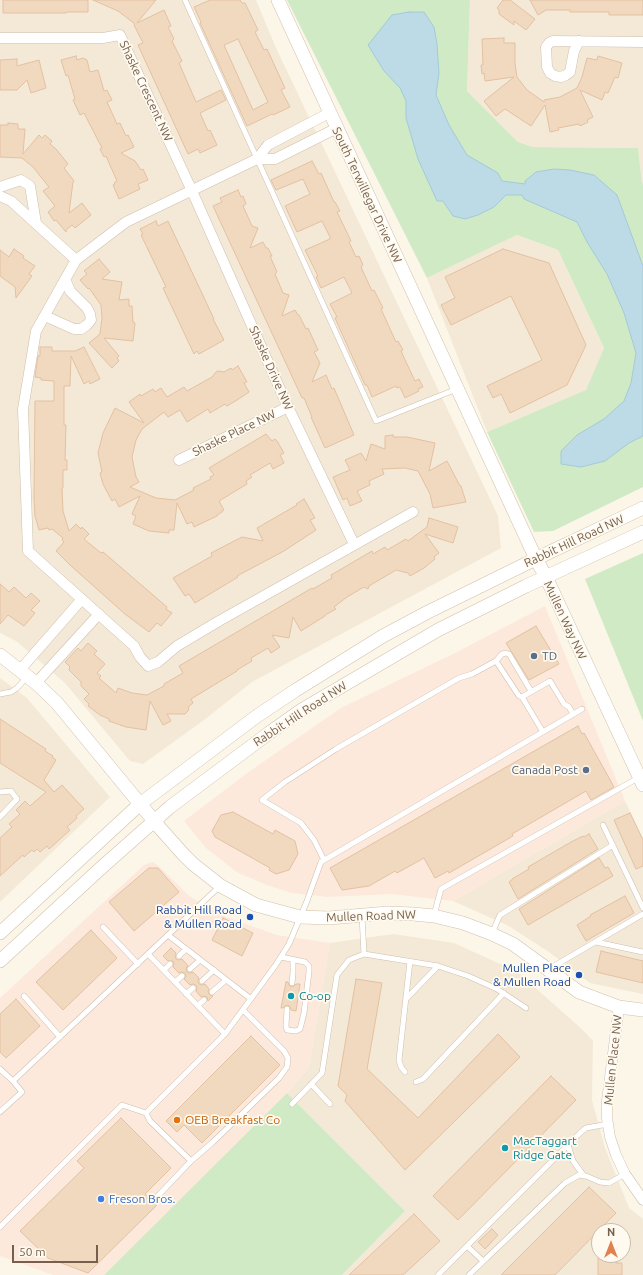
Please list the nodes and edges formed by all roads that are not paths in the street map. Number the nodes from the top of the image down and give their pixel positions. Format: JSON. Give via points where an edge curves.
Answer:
{"nodes":[{"id":1,"x":185,"y":0,"type":"edge"},
{"id":2,"x":278,"y":0,"type":"edge"},
{"id":3,"x":0,"y":38,"type":"edge"},
{"id":4,"x":580,"y":41,"type":"dead end"},
{"id":5,"x":643,"y":42,"type":"edge"},
{"id":6,"x":329,"y":112,"type":"junction"},
{"id":7,"x":337,"y":128,"type":"junction"},
{"id":8,"x":257,"y":159,"type":"junction"},
{"id":9,"x":0,"y":187,"type":"edge"},
{"id":10,"x":192,"y":191,"type":"junction"},
{"id":11,"x":0,"y":196,"type":"edge"},
{"id":12,"x":36,"y":223,"type":"junction"},
{"id":13,"x":76,"y":260,"type":"junction"},
{"id":14,"x":65,"y":279,"type":"junction"},
{"id":15,"x":45,"y":316,"type":"junction"},
{"id":16,"x":458,"y":389,"type":"junction"},
{"id":17,"x":288,"y":407,"type":"junction"},
{"id":18,"x":179,"y":460,"type":"dead end"},
{"id":19,"x":643,"y":508,"type":"edge"},
{"id":20,"x":413,"y":512,"type":"dead end"},
{"id":21,"x":643,"y":532,"type":"edge"},
{"id":22,"x":354,"y":544,"type":"junction"},
{"id":23,"x":536,"y":559,"type":"junction"},
{"id":24,"x":546,"y":577,"type":"junction"},
{"id":25,"x":82,"y":599,"type":"junction"},
{"id":26,"x":98,"y":614,"type":"junction"},
{"id":27,"x":0,"y":654,"type":"edge"},
{"id":28,"x":496,"y":661,"type":"junction"},
{"id":29,"x":28,"y":676,"type":"junction"},
{"id":30,"x":532,"y":691,"type":"junction"},
{"id":31,"x":0,"y":694,"type":"edge"},
{"id":32,"x":522,"y":697,"type":"junction"},
{"id":33,"x":582,"y":709,"type":"dead end"},
{"id":34,"x":573,"y":714,"type":"junction"},
{"id":35,"x":543,"y":732,"type":"junction"},
{"id":36,"x":641,"y":781,"type":"edge"},
{"id":37,"x":0,"y":792,"type":"edge"},
{"id":38,"x":140,"y":804,"type":"junction"},
{"id":39,"x":0,"y":817,"type":"edge"},
{"id":40,"x":154,"y":821,"type":"junction"},
{"id":41,"x":603,"y":825,"type":"dead end"},
{"id":42,"x":613,"y":845,"type":"junction"},
{"id":43,"x":324,"y":860,"type":"junction"},
{"id":44,"x":221,"y":886,"type":"junction"},
{"id":45,"x":643,"y":908,"type":"edge"},
{"id":46,"x":643,"y":914,"type":"edge"},
{"id":47,"x":361,"y":915,"type":"junction"},
{"id":48,"x":434,"y":916,"type":"junction"},
{"id":49,"x":300,"y":917,"type":"junction"},
{"id":50,"x":103,"y":927,"type":"dead end"},
{"id":51,"x":0,"y":933,"type":"edge"},
{"id":52,"x":492,"y":934,"type":"junction"},
{"id":53,"x":168,"y":935,"type":"junction"},
{"id":54,"x":596,"y":942,"type":"junction"},
{"id":55,"x":186,"y":949,"type":"junction"},
{"id":56,"x":643,"y":952,"type":"edge"},
{"id":57,"x":148,"y":954,"type":"junction"},
{"id":58,"x":364,"y":954,"type":"junction"},
{"id":59,"x":179,"y":956,"type":"dead end"},
{"id":60,"x":281,"y":957,"type":"junction"},
{"id":61,"x":200,"y":960,"type":"junction"},
{"id":62,"x":293,"y":960,"type":"junction"},
{"id":63,"x":0,"y":961,"type":"edge"},
{"id":64,"x":410,"y":961,"type":"junction"},
{"id":65,"x":138,"y":964,"type":"junction"},
{"id":66,"x":170,"y":964,"type":"dead end"},
{"id":67,"x":438,"y":966,"type":"junction"},
{"id":68,"x":190,"y":969,"type":"dead end"},
{"id":69,"x":549,"y":969,"type":"junction"},
{"id":70,"x":164,"y":970,"type":"junction"},
{"id":71,"x":214,"y":970,"type":"junction"},
{"id":72,"x":182,"y":976,"type":"dead end"},
{"id":73,"x":226,"y":980,"type":"junction"},
{"id":74,"x":202,"y":981,"type":"dead end"},
{"id":75,"x":175,"y":982,"type":"junction"},
{"id":76,"x":292,"y":983,"type":"dead end"},
{"id":77,"x":193,"y":988,"type":"dead end"},
{"id":78,"x":212,"y":992,"type":"dead end"},
{"id":79,"x":504,"y":993,"type":"junction"},
{"id":80,"x":186,"y":994,"type":"junction"},
{"id":81,"x":24,"y":996,"type":"dead end"},
{"id":82,"x":251,"y":999,"type":"junction"},
{"id":83,"x":406,"y":999,"type":"junction"},
{"id":84,"x":204,"y":1000,"type":"dead end"},
{"id":85,"x":198,"y":1006,"type":"junction"},
{"id":86,"x":619,"y":1007,"type":"junction"},
{"id":87,"x":526,"y":1008,"type":"dead end"},
{"id":88,"x":287,"y":1009,"type":"dead end"},
{"id":89,"x":242,"y":1010,"type":"junction"},
{"id":90,"x":643,"y":1010,"type":"edge"},
{"id":91,"x":225,"y":1034,"type":"junction"},
{"id":92,"x":60,"y":1037,"type":"junction"},
{"id":93,"x":0,"y":1069,"type":"edge"},
{"id":94,"x":405,"y":1072,"type":"dead end"},
{"id":95,"x":13,"y":1082,"type":"junction"},
{"id":96,"x":416,"y":1082,"type":"dead end"},
{"id":97,"x":311,"y":1084,"type":"junction"},
{"id":98,"x":292,"y":1104,"type":"dead end"},
{"id":99,"x":330,"y":1104,"type":"dead end"},
{"id":100,"x":0,"y":1112,"type":"edge"},
{"id":101,"x":146,"y":1113,"type":"junction"},
{"id":102,"x":608,"y":1124,"type":"junction"},
{"id":103,"x":568,"y":1145,"type":"junction"},
{"id":104,"x":191,"y":1161,"type":"junction"},
{"id":105,"x":625,"y":1174,"type":"junction"},
{"id":106,"x":584,"y":1176,"type":"junction"},
{"id":107,"x":155,"y":1199,"type":"dead end"},
{"id":108,"x":643,"y":1200,"type":"edge"},
{"id":109,"x":0,"y":1227,"type":"edge"},
{"id":110,"x":467,"y":1246,"type":"junction"},
{"id":111,"x":483,"y":1261,"type":"junction"},
{"id":112,"x":438,"y":1275,"type":"edge"},
{"id":113,"x":469,"y":1275,"type":"edge"}],
"edges":[{"from":1,"to":8,"type":"lane"},
{"from":2,"to":6,"type":"street","name":"South Terwillegar Drive NW"},
{"from":3,"to":10,"type":"street","name":"Shaske Crescent NW","via":[[102,38],[120,35]]},
{"from":4,"to":5,"type":"street"},
{"from":6,"to":7,"type":"street","name":"South Terwillegar Drive NW"},
{"from":6,"to":8,"type":"street","via":[[268,145]]},
{"from":7,"to":8,"type":"street","via":[[275,159]]},
{"from":7,"to":16,"type":"street","name":"South Terwillegar Drive NW"},
{"from":8,"to":10,"type":"street"},
{"from":8,"to":16,"type":"lane","via":[[376,420]]},
{"from":9,"to":12,"type":"street","via":[[21,180],[30,186]]},
{"from":10,"to":13,"type":"street","via":[[126,222]]},
{"from":10,"to":17,"type":"street","name":"Shaske Drive NW"},
{"from":11,"to":12,"type":"street","via":[[11,201]]},
{"from":12,"to":13,"type":"street"},
{"from":13,"to":14,"type":"street"},
{"from":14,"to":15,"type":"street"},
{"from":14,"to":15,"type":"street","via":[[70,292],[87,308],[91,320],[81,329],[74,329]]},
{"from":15,"to":25,"type":"street","via":[[36,331],[23,409],[28,550]]},
{"from":16,"to":23,"type":"street","name":"Mullen Way NW"},
{"from":17,"to":18,"type":"street","name":"Shaske Place NW"},
{"from":17,"to":22,"type":"street","name":"Shaske Drive NW"},
{"from":19,"to":23,"type":"street","name":"Rabbit Hill Road NW"},
{"from":20,"to":22,"type":"street"},
{"from":21,"to":24,"type":"street","name":"Rabbit Hill Road NW"},
{"from":22,"to":26,"type":"street","via":[[148,666],[134,646]]},
{"from":23,"to":24,"type":"street","name":"Mullen Way NW"},
{"from":23,"to":38,"type":"street","name":"Rabbit Hill Road NW","via":[[428,612],[302,686],[257,716]]},
{"from":24,"to":36,"type":"street","name":"Mullen Way NW"},
{"from":24,"to":40,"type":"street","name":"Rabbit Hill Road NW","via":[[438,630],[303,709],[217,771]]},
{"from":25,"to":26,"type":"street"},
{"from":25,"to":29,"type":"street"},
{"from":26,"to":29,"type":"street"},
{"from":27,"to":29,"type":"street"},
{"from":28,"to":30,"type":"lane","via":[[502,654],[509,654]]},
{"from":28,"to":32,"type":"lane"},
{"from":28,"to":43,"type":"lane","via":[[459,678],[336,749],[262,800],[301,823],[314,840]]},
{"from":29,"to":31,"type":"lane","via":[[18,688]]},
{"from":29,"to":38,"type":"street","via":[[57,703]]},
{"from":30,"to":32,"type":"lane"},
{"from":30,"to":34,"type":"lane","via":[[550,681]]},
{"from":32,"to":35,"type":"lane"},
{"from":33,"to":34,"type":"lane"},
{"from":34,"to":35,"type":"lane"},
{"from":35,"to":43,"type":"lane"},
{"from":36,"to":48,"type":"lane","via":[[441,889]]},
{"from":37,"to":39,"type":"lane","via":[[11,791],[18,799]]},
{"from":38,"to":40,"type":"street","name":"Mullen Road NW"},
{"from":38,"to":51,"type":"street","name":"Rabbit Hill Road NW"},
{"from":40,"to":44,"type":"street","name":"Mullen Road NW","via":[[193,864]]},
{"from":40,"to":63,"type":"street","name":"Rabbit Hill Road NW"},
{"from":41,"to":42,"type":"lane"},
{"from":42,"to":45,"type":"lane"},
{"from":42,"to":52,"type":"lane","via":[[500,915]]},
{"from":43,"to":49,"type":"lane"},
{"from":44,"to":49,"type":"street","name":"Mullen Road NW","via":[[256,905]]},
{"from":44,"to":53,"type":"lane"},
{"from":46,"to":54,"type":"lane"},
{"from":47,"to":48,"type":"street","name":"Mullen Road NW","via":[[388,913]]},
{"from":47,"to":49,"type":"street","name":"Mullen Road NW"},
{"from":47,"to":58,"type":"lane"},
{"from":48,"to":52,"type":"street","name":"Mullen Road NW"},
{"from":49,"to":60,"type":"lane"},
{"from":50,"to":65,"type":"lane"},
{"from":52,"to":69,"type":"street","name":"Mullen Road NW","via":[[513,944]]},
{"from":53,"to":55,"type":"lane"},
{"from":53,"to":57,"type":"lane"},
{"from":54,"to":56,"type":"lane"},
{"from":54,"to":69,"type":"lane"},
{"from":55,"to":59,"type":"lane"},
{"from":55,"to":61,"type":"lane"},
{"from":57,"to":65,"type":"lane"},
{"from":57,"to":70,"type":"lane"},
{"from":58,"to":64,"type":"lane"},
{"from":58,"to":97,"type":"lane","via":[[349,960],[337,975],[322,1073]]},
{"from":60,"to":62,"type":"lane"},
{"from":60,"to":82,"type":"lane"},
{"from":61,"to":68,"type":"lane"},
{"from":61,"to":71,"type":"lane"},
{"from":62,"to":76,"type":"lane"},
{"from":62,"to":88,"type":"lane","via":[[305,962],[310,972],[300,1029],[287,1030]]},
{"from":64,"to":67,"type":"lane"},
{"from":64,"to":83,"type":"lane"},
{"from":65,"to":92,"type":"lane"},
{"from":66,"to":70,"type":"lane"},
{"from":67,"to":79,"type":"lane","via":[[468,976]]},
{"from":67,"to":83,"type":"lane"},
{"from":69,"to":86,"type":"street","name":"Mullen Road NW","via":[[579,992]]},
{"from":70,"to":75,"type":"lane"},
{"from":71,"to":73,"type":"lane"},
{"from":71,"to":74,"type":"lane"},
{"from":72,"to":75,"type":"lane"},
{"from":73,"to":78,"type":"lane"},
{"from":73,"to":82,"type":"lane"},
{"from":75,"to":80,"type":"lane"},
{"from":77,"to":80,"type":"lane"},
{"from":79,"to":87,"type":"lane"},
{"from":79,"to":96,"type":"lane","via":[[423,1079]]},
{"from":80,"to":85,"type":"lane"},
{"from":81,"to":92,"type":"lane"},
{"from":82,"to":89,"type":"lane"},
{"from":83,"to":94,"type":"lane","via":[[399,1060],[400,1067]]},
{"from":84,"to":85,"type":"lane"},
{"from":85,"to":91,"type":"lane"},
{"from":86,"to":90,"type":"street","name":"Mullen Road NW"},
{"from":86,"to":102,"type":"street","name":"Mullen Place NW","via":[[606,1101]]},
{"from":89,"to":91,"type":"lane"},
{"from":89,"to":104,"type":"lane","via":[[284,1051],[288,1058],[287,1067],[279,1078]]},
{"from":91,"to":101,"type":"lane"},
{"from":92,"to":95,"type":"lane"},
{"from":93,"to":95,"type":"lane"},
{"from":95,"to":100,"type":"lane","via":[[22,1092]]},
{"from":97,"to":98,"type":"lane"},
{"from":97,"to":99,"type":"lane"},
{"from":101,"to":104,"type":"lane","via":[[150,1121]]},
{"from":101,"to":109,"type":"lane","via":[[122,1105]]},
{"from":102,"to":103,"type":"lane","via":[[586,1128]]},
{"from":102,"to":105,"type":"street","name":"Mullen Place NW","via":[[616,1155]]},
{"from":103,"to":106,"type":"lane","via":[[573,1161]]},
{"from":103,"to":110,"type":"lane"},
{"from":104,"to":107,"type":"lane"},
{"from":105,"to":106,"type":"lane","via":[[609,1183]]},
{"from":105,"to":108,"type":"street","name":"Mullen Place NW"},
{"from":106,"to":111,"type":"lane","via":[[565,1183]]},
{"from":110,"to":111,"type":"lane"},
{"from":110,"to":112,"type":"lane"},
{"from":111,"to":113,"type":"lane"}]}
